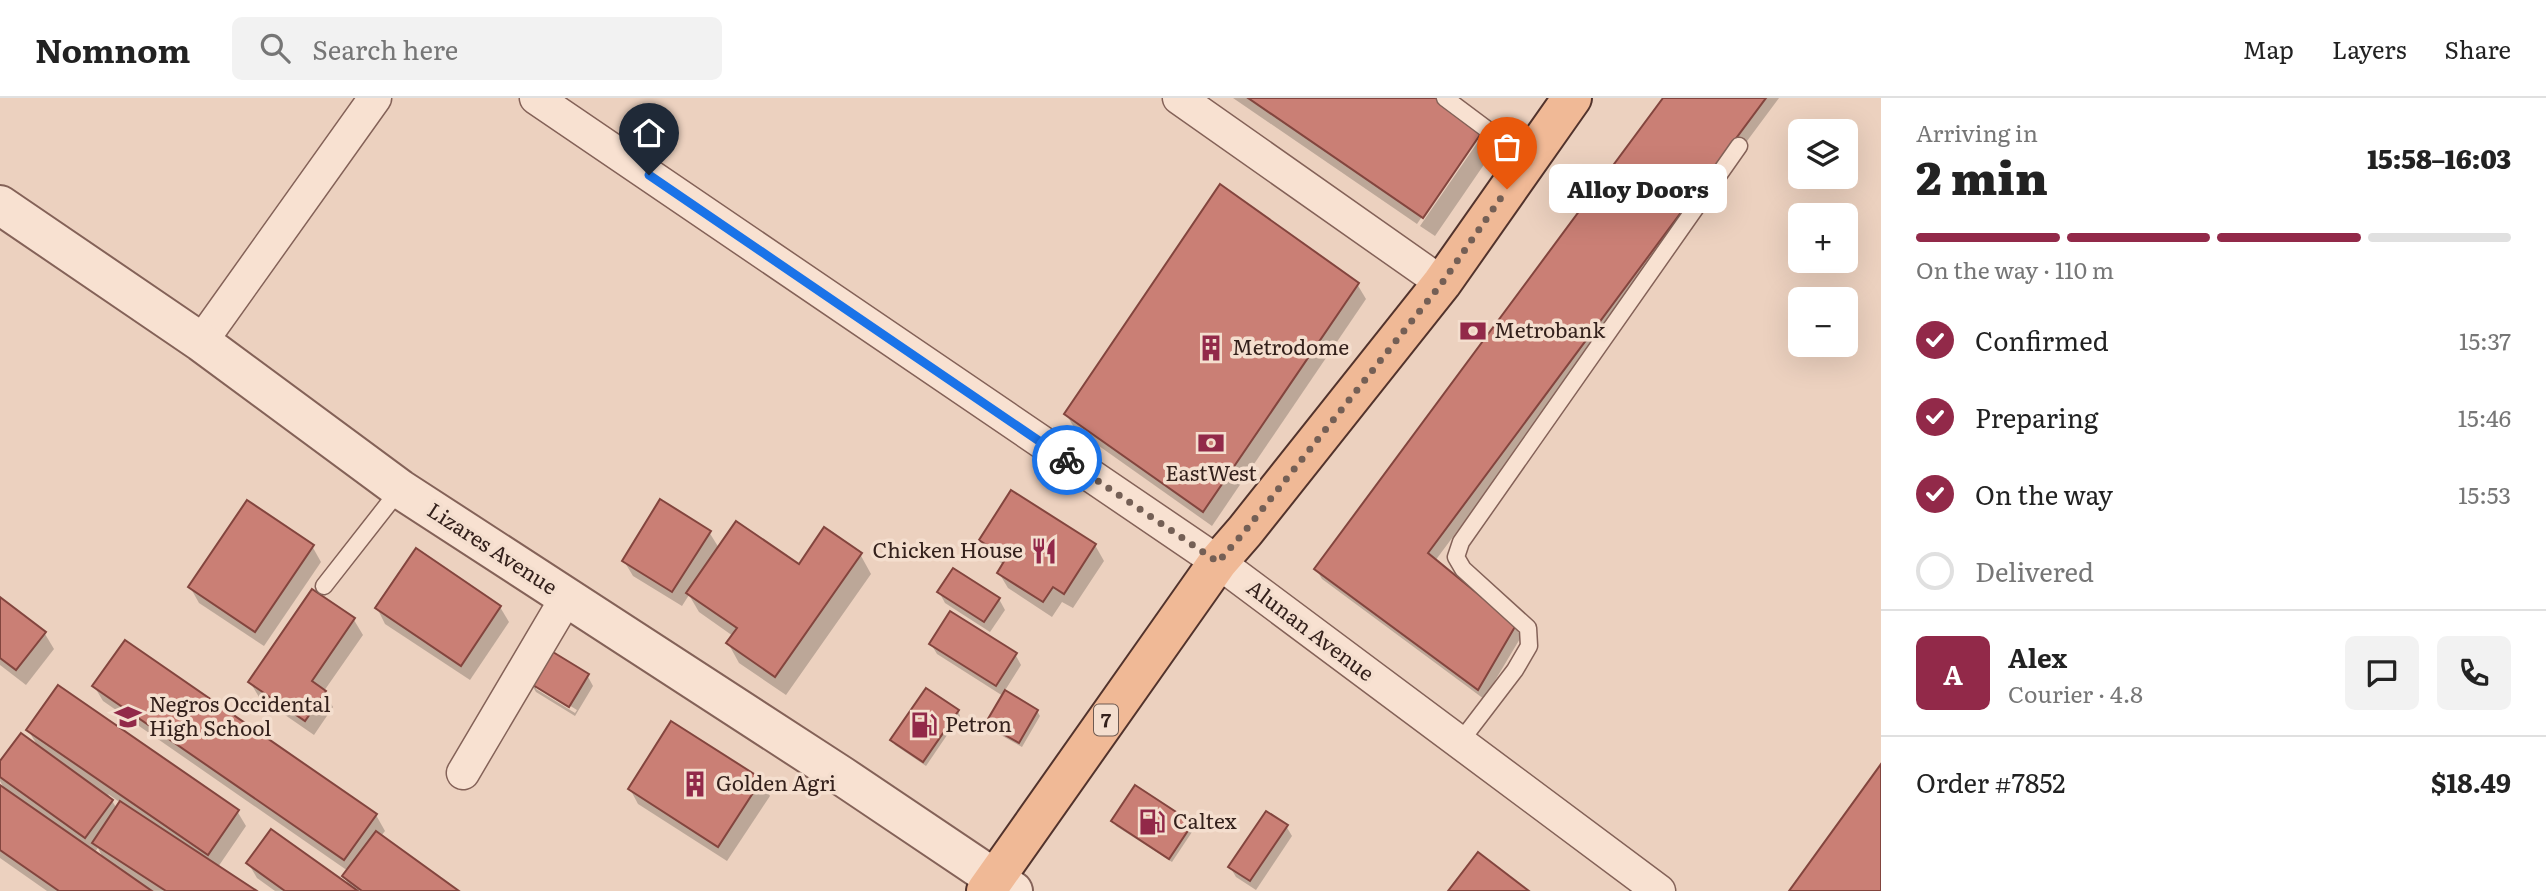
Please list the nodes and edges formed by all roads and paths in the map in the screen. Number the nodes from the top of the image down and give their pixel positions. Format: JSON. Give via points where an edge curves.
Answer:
{"nodes":[{"id":1,"x":375,"y":98,"type":"edge"},
{"id":2,"x":536,"y":98,"type":"edge"},
{"id":3,"x":1179,"y":98,"type":"edge"},
{"id":4,"x":1572,"y":98,"type":"edge"},
{"id":5,"x":1456,"y":101,"type":"edge"},
{"id":6,"x":1739,"y":146,"type":"dead end"},
{"id":7,"x":1528,"y":160,"type":"junction"},
{"id":8,"x":0,"y":205,"type":"edge"},
{"id":9,"x":1442,"y":283,"type":"junction"},
{"id":10,"x":201,"y":342,"type":"junction"},
{"id":11,"x":400,"y":488,"type":"junction"},
{"id":12,"x":1218,"y":562,"type":"junction"},
{"id":13,"x":324,"y":586,"type":"dead end"},
{"id":14,"x":567,"y":597,"type":"junction"},
{"id":15,"x":1460,"y":743,"type":"junction"},
{"id":16,"x":463,"y":773,"type":"dead end"},
{"id":17,"x":998,"y":887,"type":"edge"},
{"id":18,"x":1659,"y":891,"type":"edge"}],
"edges":[{"from":1,"to":10,"type":"street"},
{"from":2,"to":12,"type":"street","name":"Alunan Avenue"},
{"from":3,"to":9,"type":"street"},
{"from":4,"to":7,"type":"main road","number":"7"},
{"from":5,"to":7,"type":"lane"},
{"from":6,"to":15,"type":"lane","via":[[1461,542],[1456,557],[1528,628],[1529,646]]},
{"from":7,"to":9,"type":"main road","number":"7"},
{"from":8,"to":10,"type":"street","name":"Lizares Avenue"},
{"from":9,"to":12,"type":"main road","number":"7"},
{"from":10,"to":11,"type":"street","name":"Lizares Avenue"},
{"from":11,"to":13,"type":"lane"},
{"from":11,"to":14,"type":"street","name":"Lizares Avenue"},
{"from":12,"to":15,"type":"street","name":"Alunan Avenue"},
{"from":12,"to":17,"type":"main road","number":"7"},
{"from":14,"to":16,"type":"street"},
{"from":14,"to":17,"type":"street","name":"Lizares Avenue","via":[[822,763]]},
{"from":15,"to":18,"type":"street","name":"Alunan Avenue"}]}
